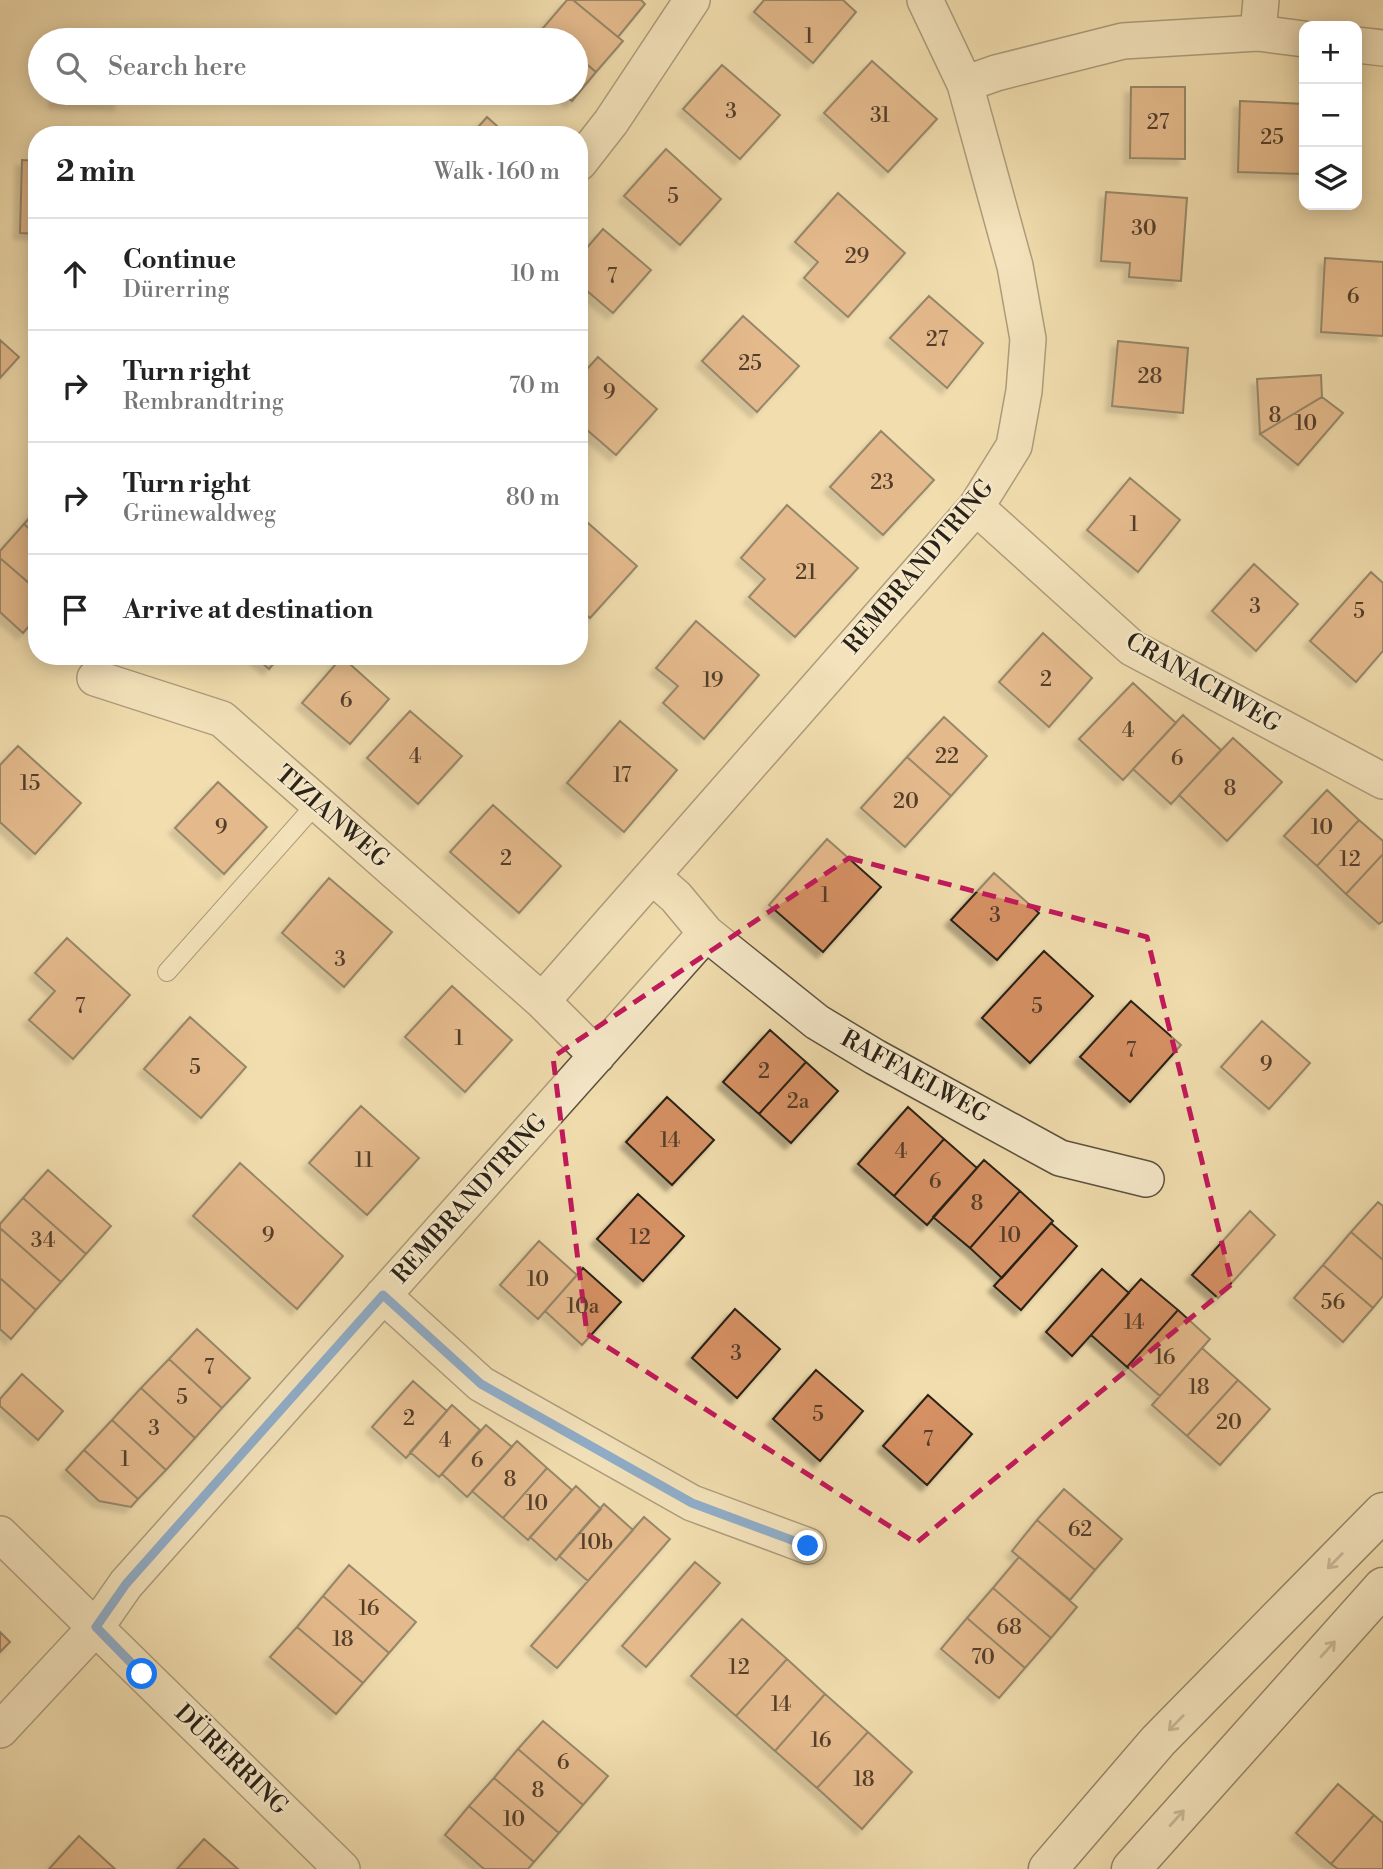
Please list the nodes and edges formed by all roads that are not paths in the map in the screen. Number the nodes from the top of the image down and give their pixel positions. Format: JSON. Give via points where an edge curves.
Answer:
{"nodes":[{"id":1,"x":692,"y":0,"type":"edge"},
{"id":2,"x":925,"y":0,"type":"edge"},
{"id":3,"x":1259,"y":17,"type":"edge"},
{"id":4,"x":1299,"y":37,"type":"edge"},
{"id":5,"x":1362,"y":46,"type":"edge"},
{"id":6,"x":1383,"y":48,"type":"edge"},
{"id":7,"x":964,"y":84,"type":"junction"},
{"id":8,"x":588,"y":151,"type":"edge"},
{"id":9,"x":976,"y":507,"type":"junction"},
{"id":10,"x":95,"y":678,"type":"dead end"},
{"id":11,"x":1383,"y":781,"type":"edge"},
{"id":12,"x":317,"y":803,"type":"junction"},
{"id":13,"x":652,"y":876,"type":"junction"},
{"id":14,"x":706,"y":933,"type":"junction"},
{"id":15,"x":167,"y":972,"type":"dead end"},
{"id":16,"x":542,"y":1001,"type":"junction"},
{"id":17,"x":597,"y":1056,"type":"junction"},
{"id":18,"x":1146,"y":1179,"type":"dead end"},
{"id":19,"x":383,"y":1295,"type":"junction"},
{"id":20,"x":1383,"y":1512,"type":"edge"},
{"id":21,"x":0,"y":1534,"type":"edge"},
{"id":22,"x":808,"y":1546,"type":"dead end"},
{"id":23,"x":1383,"y":1587,"type":"edge"},
{"id":24,"x":96,"y":1627,"type":"junction"},
{"id":25,"x":0,"y":1730,"type":"edge"},
{"id":26,"x":342,"y":1869,"type":"edge"},
{"id":27,"x":1048,"y":1869,"type":"edge"},
{"id":28,"x":1131,"y":1869,"type":"edge"}],
"edges":[{"from":1,"to":8,"type":"street"},
{"from":2,"to":7,"type":"street","name":"REMBRANDTRING"},
{"from":3,"to":4,"type":"street"},
{"from":3,"to":7,"type":"street","via":[[1123,41]]},
{"from":5,"to":6,"type":"street"},
{"from":7,"to":9,"type":"street","name":"REMBRANDTRING","via":[[1015,266],[1028,339],[1014,446]]},
{"from":9,"to":11,"type":"street","name":"CRANACHWEG","via":[[1132,648]]},
{"from":9,"to":13,"type":"street","name":"REMBRANDTRING"},
{"from":10,"to":12,"type":"street","name":"TIZIANWEG","via":[[222,719]]},
{"from":12,"to":15,"type":"lane"},
{"from":12,"to":16,"type":"street","name":"TIZIANWEG"},
{"from":13,"to":14,"type":"street"},
{"from":13,"to":16,"type":"street","name":"REMBRANDTRING"},
{"from":14,"to":17,"type":"street","name":"REMBRANDTRING"},
{"from":14,"to":18,"type":"street","name":"RAFFAELWEG","via":[[817,1022],[875,1057],[1060,1158]]},
{"from":16,"to":17,"type":"street"},
{"from":17,"to":19,"type":"street","name":"REMBRANDTRING"},
{"from":19,"to":22,"type":"street","via":[[481,1384],[692,1503]]},
{"from":19,"to":24,"type":"street","name":"REMBRANDTRING","via":[[126,1584]]},
{"from":20,"to":27,"type":"street","one_way":true,"via":[[1158,1741]]},
{"from":21,"to":24,"type":"street","name":"DÜRERRING"},
{"from":28,"to":23,"type":"street","one_way":true},
{"from":24,"to":25,"type":"street","name":"REMBRANDTRING"},
{"from":24,"to":26,"type":"street","name":"DÜRERRING"}]}
